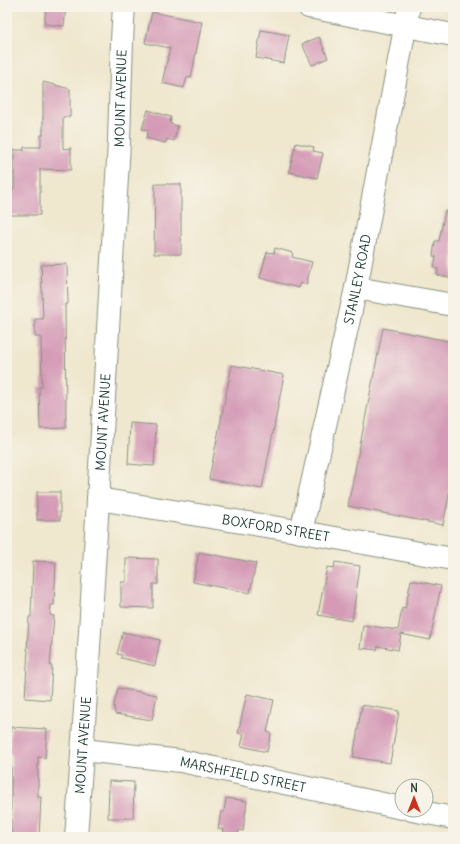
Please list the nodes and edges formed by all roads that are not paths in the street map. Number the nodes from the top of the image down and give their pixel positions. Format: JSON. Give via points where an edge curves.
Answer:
{"nodes":[{"id":1,"x":124,"y":7,"type":"edge"},
{"id":2,"x":309,"y":7,"type":"edge"},
{"id":3,"x":408,"y":16,"type":"edge"},
{"id":4,"x":453,"y":35,"type":"edge"},
{"id":5,"x":356,"y":288,"type":"junction"},
{"id":6,"x":453,"y":305,"type":"edge"},
{"id":7,"x":98,"y":499,"type":"junction"},
{"id":8,"x":301,"y":532,"type":"junction"},
{"id":9,"x":453,"y":559,"type":"edge"},
{"id":10,"x":83,"y":750,"type":"junction"},
{"id":11,"x":394,"y":806,"type":"edge"},
{"id":12,"x":434,"y":814,"type":"edge"},
{"id":13,"x":453,"y":818,"type":"edge"},
{"id":14,"x":76,"y":837,"type":"edge"}],
"edges":[{"from":1,"to":7,"type":"street","name":"MOUNT AVENUE"},
{"from":2,"to":3,"type":"street"},
{"from":3,"to":4,"type":"street"},
{"from":3,"to":5,"type":"street","name":"STANLEY ROAD"},
{"from":5,"to":6,"type":"street"},
{"from":5,"to":8,"type":"street","name":"STANLEY ROAD"},
{"from":7,"to":8,"type":"street","name":"BOXFORD STREET"},
{"from":7,"to":10,"type":"street","name":"MOUNT AVENUE"},
{"from":8,"to":9,"type":"street","name":"BOXFORD STREET"},
{"from":10,"to":11,"type":"street","name":"MARSHFIELD STREET","via":[[182,761]]},
{"from":10,"to":14,"type":"street","name":"MOUNT AVENUE"},
{"from":12,"to":13,"type":"street"}]}
